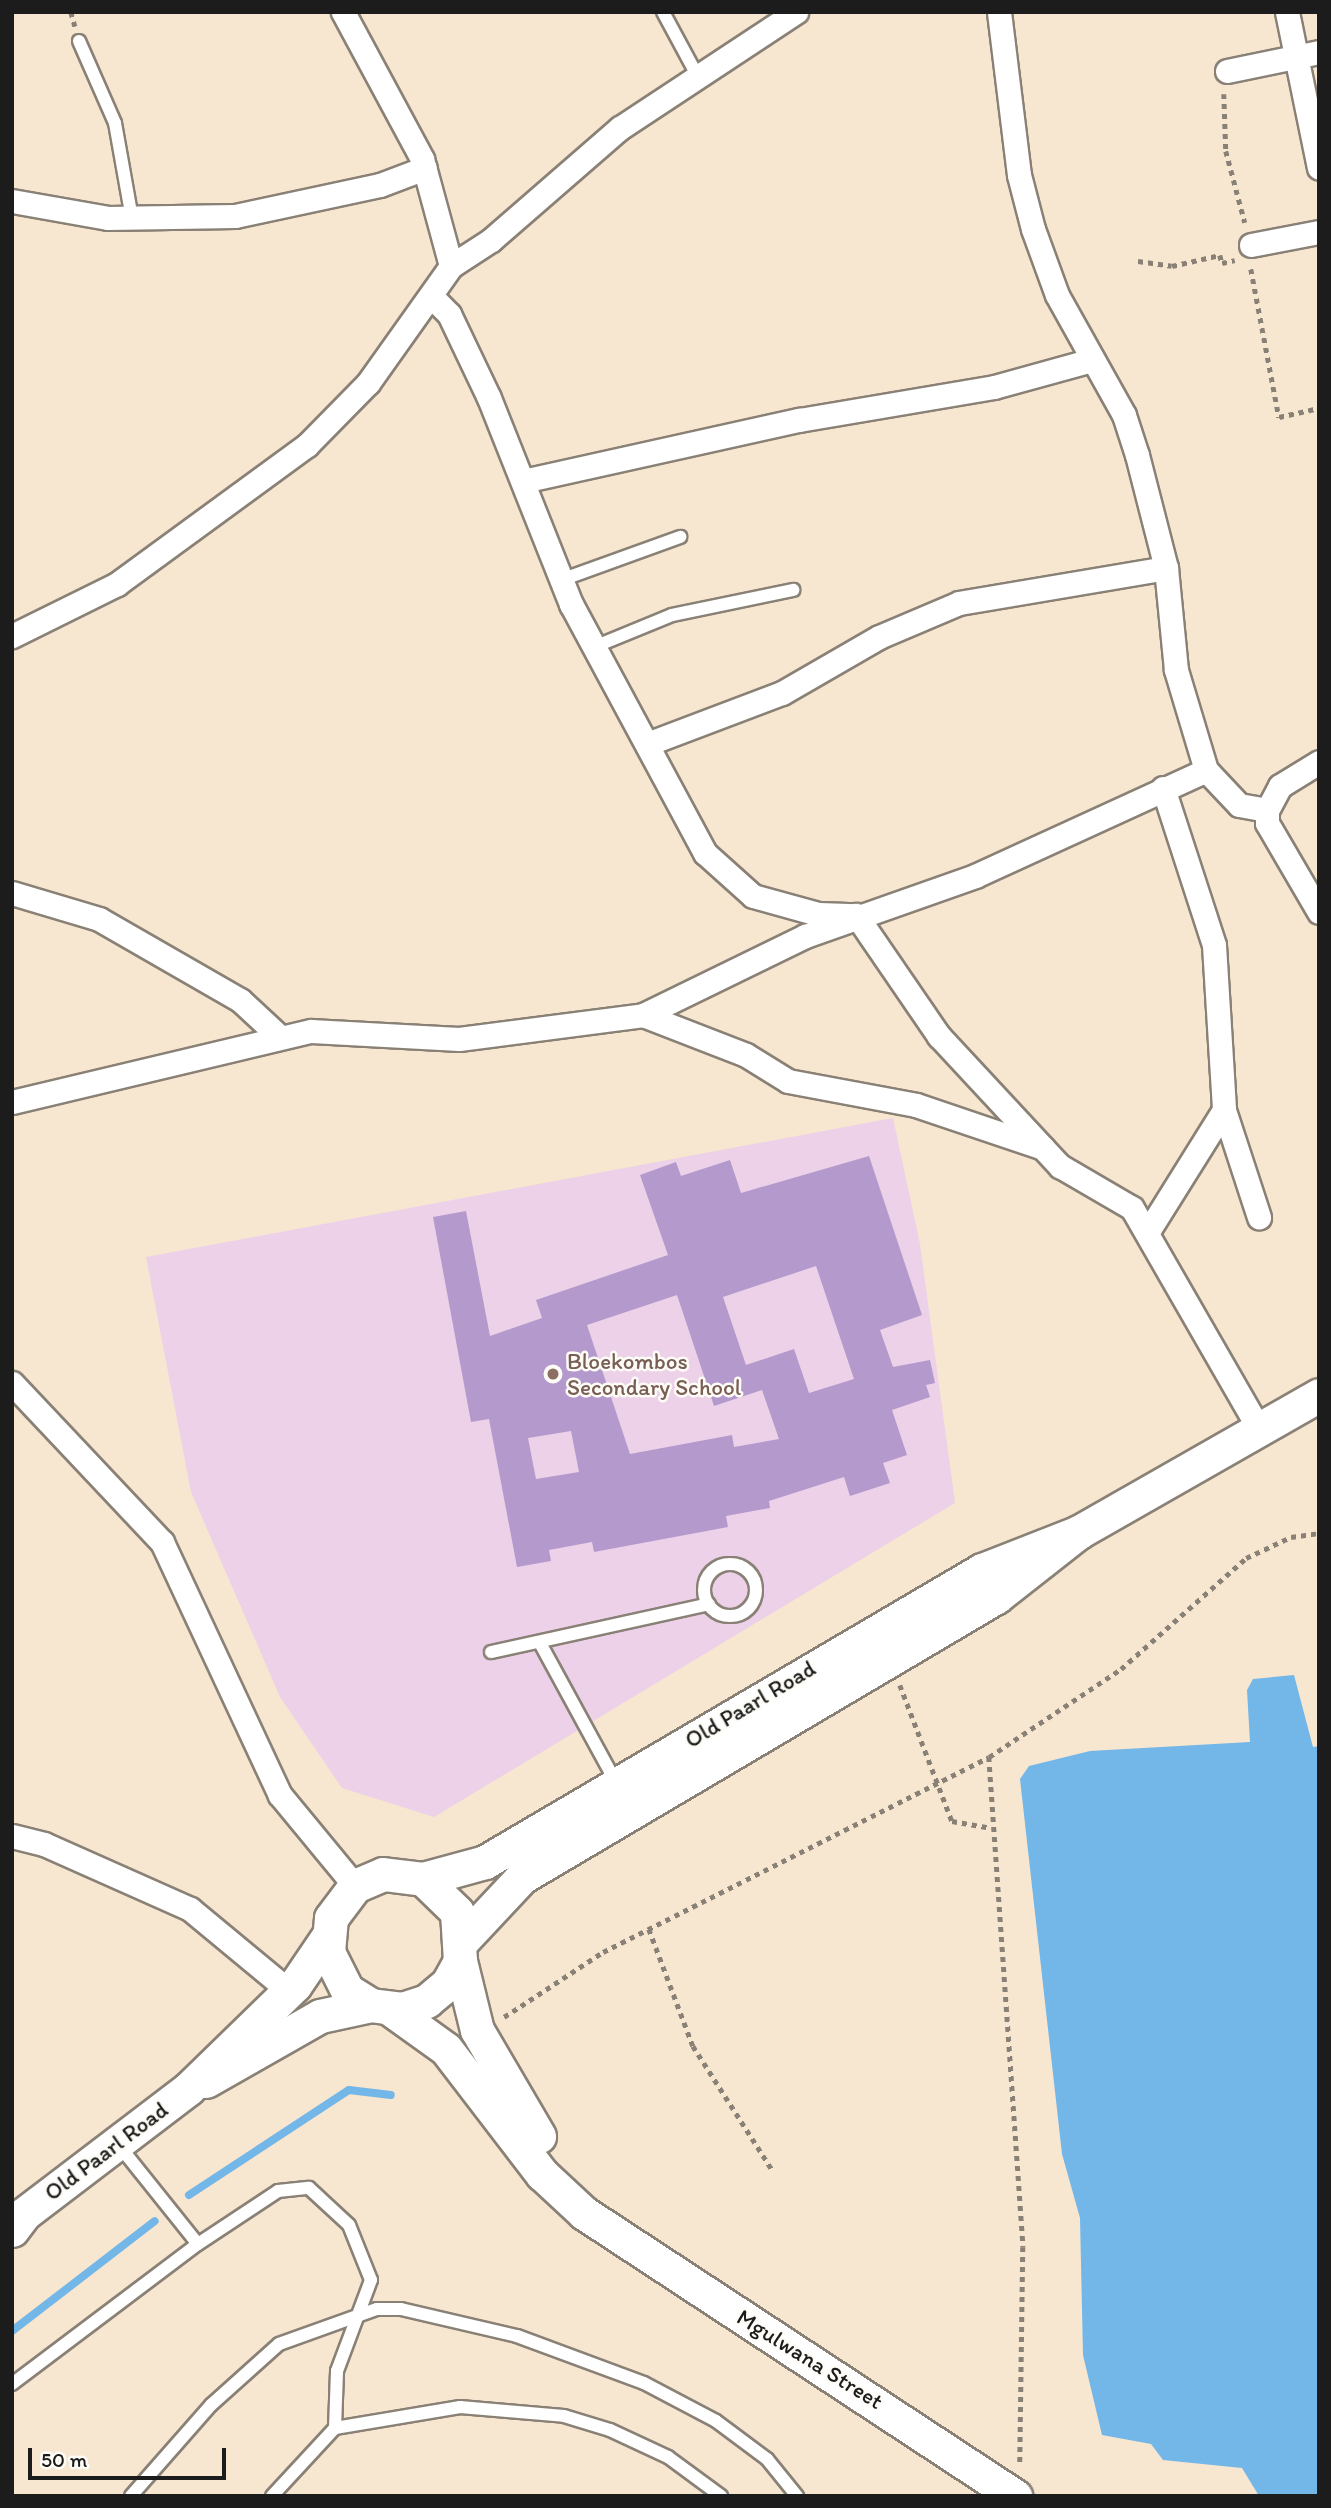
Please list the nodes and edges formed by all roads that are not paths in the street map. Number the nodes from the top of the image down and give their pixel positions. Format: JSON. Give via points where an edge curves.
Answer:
{"nodes":[{"id":1,"x":343,"y":12,"type":"edge"},
{"id":2,"x":663,"y":12,"type":"edge"},
{"id":3,"x":796,"y":12,"type":"edge"},
{"id":4,"x":999,"y":12,"type":"edge"},
{"id":5,"x":1287,"y":12,"type":"edge"},
{"id":6,"x":79,"y":41,"type":"dead end"},
{"id":7,"x":1319,"y":52,"type":"edge"},
{"id":8,"x":1296,"y":57,"type":"junction"},
{"id":9,"x":1227,"y":71,"type":"road end"},
{"id":10,"x":698,"y":77,"type":"junction"},
{"id":11,"x":425,"y":168,"type":"junction"},
{"id":12,"x":1319,"y":168,"type":"edge"},
{"id":13,"x":12,"y":201,"type":"edge"},
{"id":14,"x":132,"y":218,"type":"junction"},
{"id":15,"x":1319,"y":232,"type":"edge"},
{"id":16,"x":1251,"y":245,"type":"road end"},
{"id":17,"x":451,"y":265,"type":"junction"},
{"id":18,"x":433,"y":298,"type":"junction"},
{"id":19,"x":1092,"y":360,"type":"junction"},
{"id":20,"x":523,"y":481,"type":"junction"},
{"id":21,"x":680,"y":537,"type":"dead end"},
{"id":22,"x":1167,"y":568,"type":"junction"},
{"id":23,"x":561,"y":580,"type":"junction"},
{"id":24,"x":793,"y":590,"type":"dead end"},
{"id":25,"x":12,"y":636,"type":"edge"},
{"id":26,"x":594,"y":647,"type":"junction"},
{"id":27,"x":647,"y":744,"type":"junction"},
{"id":28,"x":1319,"y":762,"type":"edge"},
{"id":29,"x":1206,"y":770,"type":"junction"},
{"id":30,"x":1163,"y":788,"type":"junction"},
{"id":31,"x":1267,"y":810,"type":"junction"},
{"id":32,"x":12,"y":893,"type":"edge"},
{"id":33,"x":1319,"y":912,"type":"edge"},
{"id":34,"x":856,"y":915,"type":"junction"},
{"id":35,"x":643,"y":1016,"type":"junction"},
{"id":36,"x":280,"y":1037,"type":"junction"},
{"id":37,"x":12,"y":1102,"type":"edge"},
{"id":38,"x":1224,"y":1110,"type":"junction"},
{"id":39,"x":1043,"y":1148,"type":"junction"},
{"id":40,"x":1259,"y":1217,"type":"dead end"},
{"id":41,"x":1147,"y":1233,"type":"junction"},
{"id":42,"x":12,"y":1383,"type":"edge"},
{"id":43,"x":1319,"y":1395,"type":"edge"},
{"id":44,"x":1259,"y":1429,"type":"junction"},
{"id":45,"x":709,"y":1604,"type":"junction"},
{"id":46,"x":540,"y":1643,"type":"junction"},
{"id":47,"x":491,"y":1652,"type":"dead end"},
{"id":48,"x":624,"y":1795,"type":"junction"},
{"id":49,"x":12,"y":1836,"type":"edge"},
{"id":50,"x":423,"y":1879,"type":"junction"},
{"id":51,"x":355,"y":1885,"type":"junction"},
{"id":52,"x":327,"y":1938,"type":"junction"},
{"id":53,"x":462,"y":1951,"type":"junction"},
{"id":54,"x":289,"y":1991,"type":"junction"},
{"id":55,"x":380,"y":2006,"type":"junction"},
{"id":56,"x":188,"y":2089,"type":"junction"},
{"id":57,"x":117,"y":2143,"type":"junction"},
{"id":58,"x":16,"y":2221,"type":"edge"},
{"id":59,"x":604,"y":2222,"type":"junction"},
{"id":60,"x":198,"y":2244,"type":"junction"},
{"id":61,"x":353,"y":2317,"type":"junction"},
{"id":62,"x":12,"y":2384,"type":"edge"},
{"id":63,"x":335,"y":2428,"type":"junction"},
{"id":64,"x":1018,"y":2482,"type":"edge"},
{"id":65,"x":131,"y":2496,"type":"edge"},
{"id":66,"x":272,"y":2496,"type":"edge"},
{"id":67,"x":721,"y":2496,"type":"edge"},
{"id":68,"x":797,"y":2496,"type":"edge"}],
"edges":[{"from":1,"to":11,"type":"street","via":[[397,104]]},
{"from":2,"to":10,"type":"lane"},
{"from":3,"to":10,"type":"street"},
{"from":4,"to":19,"type":"street","via":[[1030,218],[1057,295]]},
{"from":5,"to":8,"type":"street"},
{"from":6,"to":14,"type":"lane","via":[[115,122]]},
{"from":7,"to":8,"type":"street"},
{"from":8,"to":9,"type":"street"},
{"from":8,"to":12,"type":"street"},
{"from":10,"to":17,"type":"street","via":[[620,128],[491,240]]},
{"from":11,"to":14,"type":"street","via":[[380,185],[247,214]]},
{"from":11,"to":17,"type":"street"},
{"from":13,"to":14,"type":"street"},
{"from":15,"to":16,"type":"street"},
{"from":17,"to":18,"type":"street"},
{"from":18,"to":20,"type":"street","via":[[449,314]]},
{"from":18,"to":25,"type":"street","via":[[368,383],[307,446],[117,584]]},
{"from":19,"to":20,"type":"street","via":[[995,387],[812,417]]},
{"from":19,"to":22,"type":"street","via":[[1124,415]]},
{"from":20,"to":23,"type":"street"},
{"from":21,"to":23,"type":"lane"},
{"from":22,"to":27,"type":"street","via":[[959,603],[879,637],[782,692]]},
{"from":22,"to":29,"type":"street","via":[[1176,670]]},
{"from":23,"to":26,"type":"street"},
{"from":24,"to":26,"type":"lane","via":[[672,615]]},
{"from":26,"to":27,"type":"street"},
{"from":27,"to":34,"type":"street","via":[[722,874],[753,897],[787,908]]},
{"from":28,"to":31,"type":"street","via":[[1280,786]]},
{"from":29,"to":30,"type":"street"},
{"from":29,"to":31,"type":"street","via":[[1239,805]]},
{"from":30,"to":34,"type":"street","via":[[975,876]]},
{"from":30,"to":38,"type":"street","via":[[1214,945]]},
{"from":31,"to":33,"type":"street","via":[[1268,823]]},
{"from":32,"to":36,"type":"street","via":[[110,925],[240,1000]]},
{"from":34,"to":35,"type":"street"},
{"from":34,"to":39,"type":"street","via":[[939,1036]]},
{"from":35,"to":36,"type":"street","via":[[459,1039],[356,1031]]},
{"from":35,"to":39,"type":"street","via":[[746,1055],[788,1081],[916,1105]]},
{"from":36,"to":37,"type":"street"},
{"from":38,"to":40,"type":"street"},
{"from":38,"to":41,"type":"street"},
{"from":39,"to":41,"type":"street","via":[[1060,1166],[1132,1208]]},
{"from":41,"to":44,"type":"street"},
{"from":42,"to":51,"type":"street","via":[[162,1542],[280,1795]]},
{"from":43,"to":44,"type":"main road","name":"Old Paarl Road"},
{"from":44,"to":48,"type":"main road","name":"Old Paarl Road","via":[[1079,1532],[996,1597]]},
{"from":45,"to":45,"type":"lane","via":[[705,1585],[715,1568],[735,1564],[751,1574],[756,1594],[745,1611],[726,1615]]},
{"from":45,"to":46,"type":"lane"},
{"from":46,"to":47,"type":"lane"},
{"from":46,"to":48,"type":"lane"},
{"from":48,"to":50,"type":"main road","name":"Old Paarl Road","via":[[485,1862]]},
{"from":48,"to":53,"type":"main road","name":"Old Paarl Road","via":[[512,1884]]},
{"from":49,"to":54,"type":"street","via":[[190,1909]]},
{"from":50,"to":51,"type":"main road","name":"Old Paarl Road","via":[[393,1873]]},
{"from":50,"to":53,"type":"main road","via":[[452,1904]]},
{"from":51,"to":52,"type":"main road","name":"Old Paarl Road","via":[[335,1909]]},
{"from":52,"to":54,"type":"main road","name":"Old Paarl Road"},
{"from":52,"to":55,"type":"main road","via":[[338,1978]]},
{"from":53,"to":55,"type":"main road","name":"Old Paarl Road","via":[[438,1994],[415,2006]]},
{"from":53,"to":59,"type":"main road","name":"Mgulwana Street","via":[[471,2011],[490,2055],[533,2128]]},
{"from":54,"to":56,"type":"main road","name":"Old Paarl Road"},
{"from":55,"to":56,"type":"main road","name":"Old Paarl Road","via":[[320,2016]]},
{"from":55,"to":59,"type":"main road","name":"Mgulwana Street","via":[[446,2049],[542,2174],[584,2213]]},
{"from":56,"to":57,"type":"main road","name":"Old Paarl Road"},
{"from":57,"to":58,"type":"main road","name":"Old Paarl Road"},
{"from":57,"to":60,"type":"lane"},
{"from":59,"to":64,"type":"main road","name":"Mgulwana Street"},
{"from":60,"to":61,"type":"lane","via":[[278,2191],[309,2188],[349,2225],[371,2280]]},
{"from":60,"to":62,"type":"lane"},
{"from":61,"to":63,"type":"lane","via":[[332,2400]]},
{"from":61,"to":65,"type":"lane","via":[[279,2344],[212,2405]]},
{"from":61,"to":68,"type":"lane","via":[[377,2309],[428,2313],[517,2336],[644,2383],[747,2444]]},
{"from":63,"to":66,"type":"lane"},
{"from":63,"to":67,"type":"lane","via":[[460,2407],[565,2416],[668,2458]]}]}
